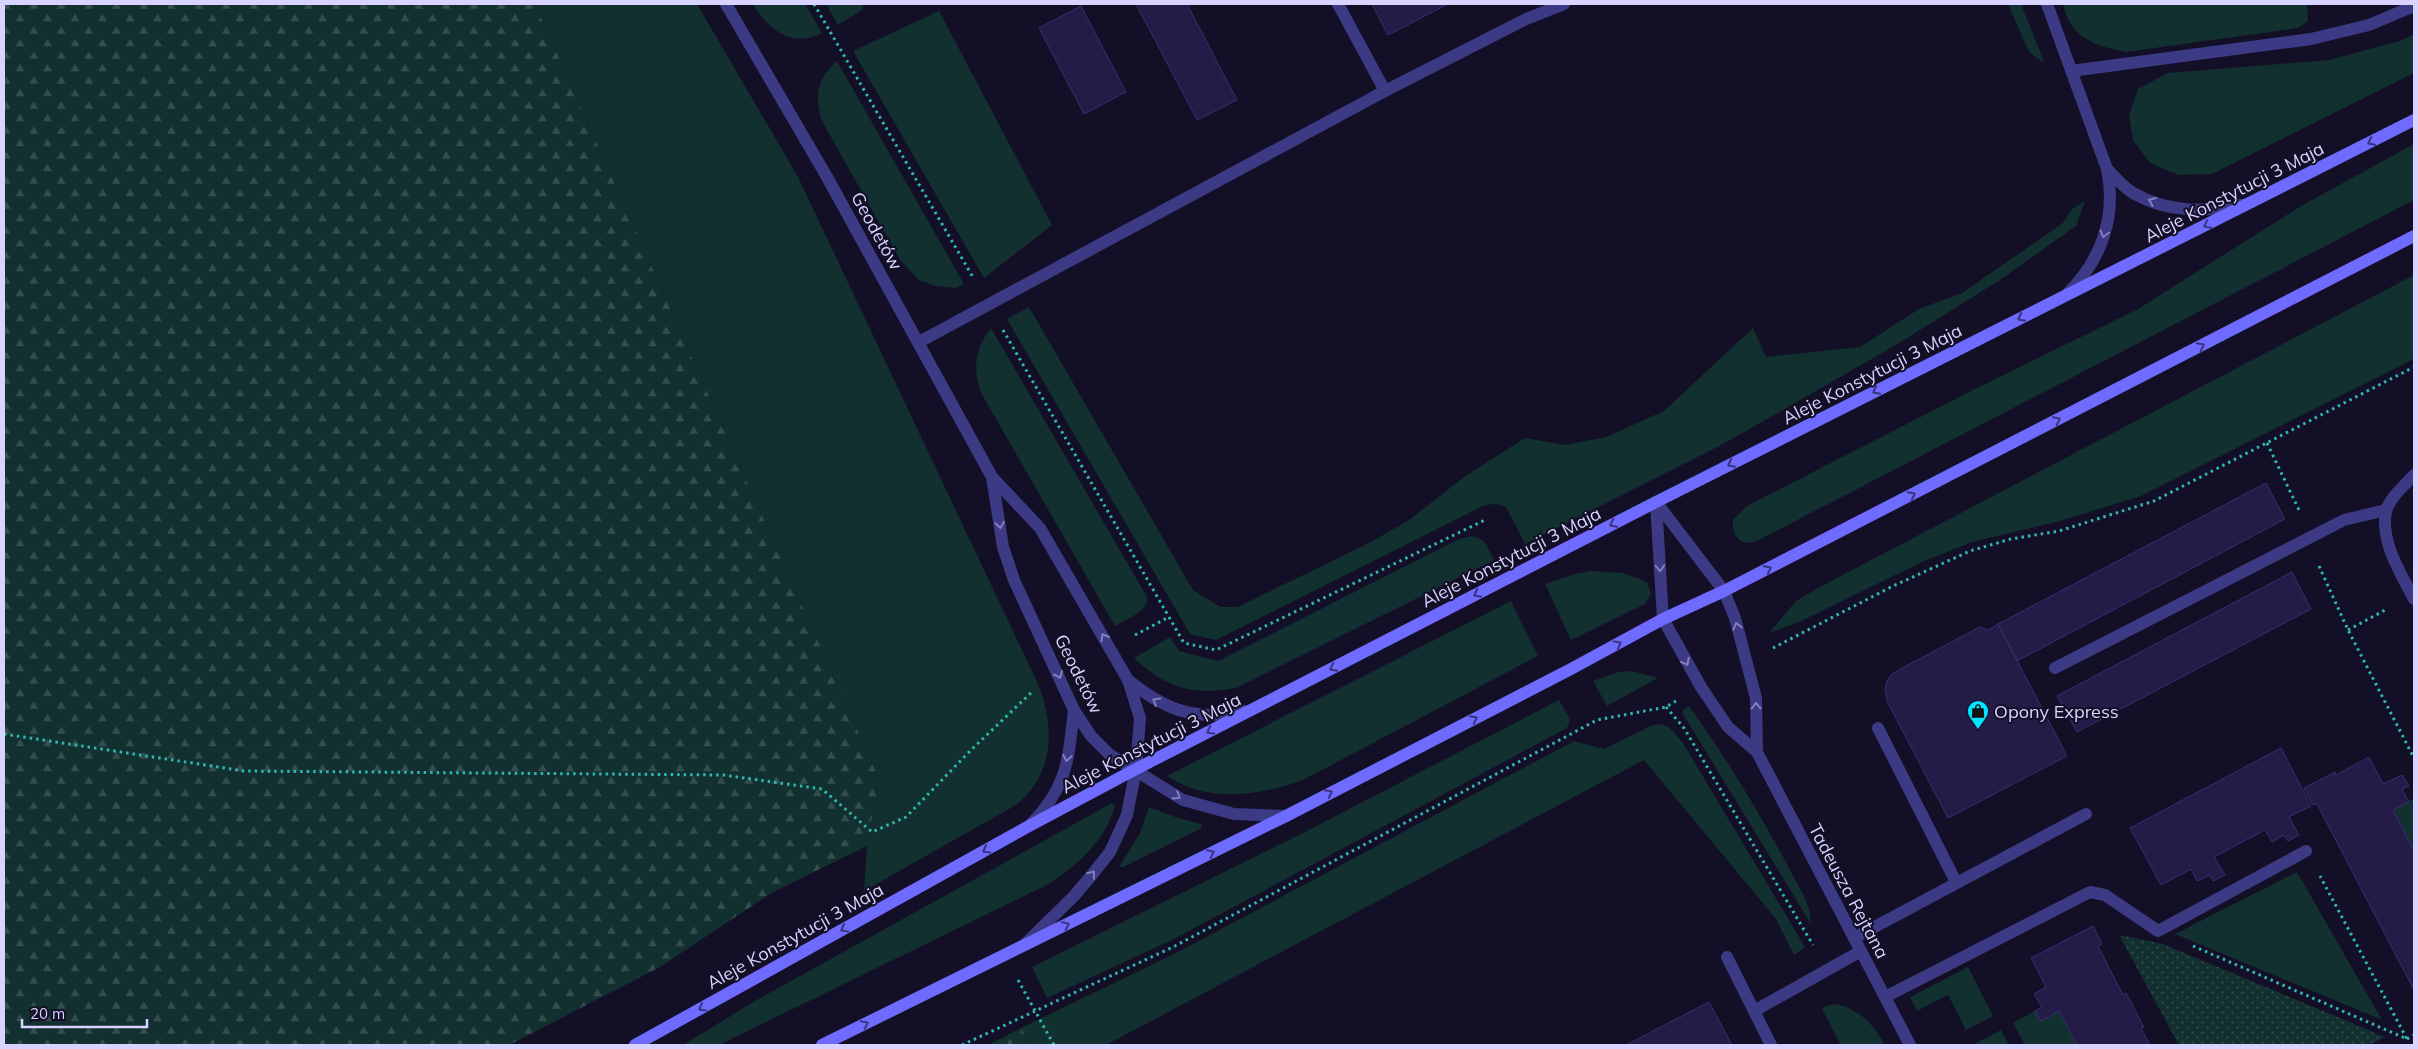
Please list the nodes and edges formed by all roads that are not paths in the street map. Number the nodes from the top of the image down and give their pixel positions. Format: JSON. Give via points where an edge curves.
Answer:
{"nodes":[{"id":1,"x":726,"y":4,"type":"edge"},
{"id":2,"x":1338,"y":4,"type":"edge"},
{"id":3,"x":1564,"y":4,"type":"edge"},
{"id":4,"x":2047,"y":4,"type":"edge"},
{"id":5,"x":2414,"y":6,"type":"edge"},
{"id":6,"x":2071,"y":71,"type":"junction"},
{"id":7,"x":1385,"y":91,"type":"junction"},
{"id":8,"x":2414,"y":120,"type":"edge"},
{"id":9,"x":2107,"y":169,"type":"junction"},
{"id":10,"x":2251,"y":204,"type":"junction"},
{"id":11,"x":2414,"y":236,"type":"edge"},
{"id":12,"x":2065,"y":296,"type":"junction"},
{"id":13,"x":919,"y":342,"type":"junction"},
{"id":14,"x":2414,"y":475,"type":"edge"},
{"id":15,"x":992,"y":477,"type":"junction"},
{"id":16,"x":1656,"y":502,"type":"junction"},
{"id":17,"x":2386,"y":510,"type":"junction"},
{"id":18,"x":1724,"y":591,"type":"junction"},
{"id":19,"x":2413,"y":597,"type":"edge"},
{"id":20,"x":1663,"y":619,"type":"junction"},
{"id":21,"x":2055,"y":668,"type":"dead end"},
{"id":22,"x":1128,"y":680,"type":"junction"},
{"id":23,"x":1254,"y":709,"type":"junction"},
{"id":24,"x":1074,"y":710,"type":"junction"},
{"id":25,"x":1878,"y":728,"type":"dead end"},
{"id":26,"x":1757,"y":752,"type":"junction"},
{"id":27,"x":1136,"y":769,"type":"junction"},
{"id":28,"x":2086,"y":814,"type":"dead end"},
{"id":29,"x":1286,"y":816,"type":"junction"},
{"id":30,"x":1029,"y":826,"type":"junction"},
{"id":31,"x":2306,"y":851,"type":"road end"},
{"id":32,"x":1956,"y":882,"type":"junction"},
{"id":33,"x":1854,"y":938,"type":"junction"},
{"id":34,"x":1022,"y":946,"type":"junction"},
{"id":35,"x":1861,"y":951,"type":"junction"},
{"id":36,"x":1727,"y":957,"type":"dead end"},
{"id":37,"x":1885,"y":997,"type":"junction"},
{"id":38,"x":1754,"y":1011,"type":"junction"},
{"id":39,"x":635,"y":1045,"type":"edge"},
{"id":40,"x":822,"y":1045,"type":"edge"},
{"id":41,"x":1771,"y":1045,"type":"edge"},
{"id":42,"x":1910,"y":1045,"type":"edge"}],
"edges":[{"from":1,"to":13,"type":"street","name":"Geodetów"},
{"from":2,"to":7,"type":"street"},
{"from":3,"to":7,"type":"street","via":[[1524,20]]},
{"from":4,"to":6,"type":"street"},
{"from":5,"to":6,"type":"street","via":[[2369,25],[2318,38]]},
{"from":6,"to":9,"type":"street"},
{"from":7,"to":13,"type":"street"},
{"from":8,"to":10,"type":"main road","name":"Aleje Konstytucji 3 Maja","one_way":true},
{"from":10,"to":9,"type":"street","one_way":true,"via":[[2187,211],[2165,207],[2131,192]]},
{"from":9,"to":12,"type":"street","one_way":true,"via":[[2110,203],[2104,236],[2086,275]]},
{"from":10,"to":12,"type":"main road","name":"Aleje Konstytucji 3 Maja","one_way":true},
{"from":18,"to":11,"type":"main road","one_way":true},
{"from":12,"to":16,"type":"main road","name":"Aleje Konstytucji 3 Maja","one_way":true},
{"from":13,"to":15,"type":"street","name":"Geodetów"},
{"from":14,"to":17,"type":"street"},
{"from":22,"to":15,"type":"street","name":"Geodetów","one_way":true,"via":[[1040,528]]},
{"from":15,"to":24,"type":"street","name":"Geodetów","one_way":true,"via":[[1003,547],[1014,580]]},
{"from":16,"to":18,"type":"street","name":"Tadeusza Rejtana"},
{"from":16,"to":20,"type":"street","name":"Tadeusza Rejtana","one_way":true},
{"from":16,"to":23,"type":"main road","name":"Aleje Konstytucji 3 Maja","one_way":true},
{"from":17,"to":19,"type":"street","via":[[2386,531],[2393,556]]},
{"from":17,"to":21,"type":"street","via":[[2344,520],[2308,537]]},
{"from":18,"to":20,"type":"main road"},
{"from":26,"to":18,"type":"street","name":"Tadeusza Rejtana","one_way":true,"via":[[1756,698],[1735,618]]},
{"from":20,"to":26,"type":"street","name":"Tadeusza Rejtana","one_way":true,"via":[[1701,687],[1728,727]]},
{"from":29,"to":20,"type":"main road","one_way":true},
{"from":23,"to":22,"type":"street","one_way":true,"via":[[1226,716],[1182,713],[1148,696]]},
{"from":22,"to":27,"type":"street","via":[[1140,718]]},
{"from":23,"to":27,"type":"main road","name":"Aleje Konstytucji 3 Maja","one_way":true},
{"from":24,"to":27,"type":"street","name":"Geodetów","via":[[1091,736],[1109,754]]},
{"from":24,"to":30,"type":"street","one_way":true,"via":[[1064,777],[1043,811]]},
{"from":25,"to":32,"type":"street"},
{"from":26,"to":33,"type":"street","name":"Tadeusza Rejtana"},
{"from":27,"to":29,"type":"street","name":"Geodetów","one_way":true,"via":[[1182,800],[1234,814]]},
{"from":27,"to":30,"type":"main road","name":"Aleje Konstytucji 3 Maja"},
{"from":34,"to":27,"type":"street","one_way":true,"via":[[1074,896],[1110,852],[1127,816]]},
{"from":28,"to":32,"type":"street"},
{"from":34,"to":29,"type":"main road","one_way":true},
{"from":30,"to":39,"type":"main road","name":"Aleje Konstytucji 3 Maja","one_way":true},
{"from":31,"to":37,"type":"street","via":[[2158,931],[2105,895],[2090,892]]},
{"from":32,"to":33,"type":"street"},
{"from":33,"to":35,"type":"street","name":"Tadeusza Rejtana"},
{"from":40,"to":34,"type":"main road","one_way":true},
{"from":35,"to":37,"type":"street","name":"Tadeusza Rejtana"},
{"from":35,"to":38,"type":"street"},
{"from":36,"to":38,"type":"street"},
{"from":37,"to":42,"type":"street","name":"Tadeusza Rejtana"},
{"from":38,"to":41,"type":"street"}]}
